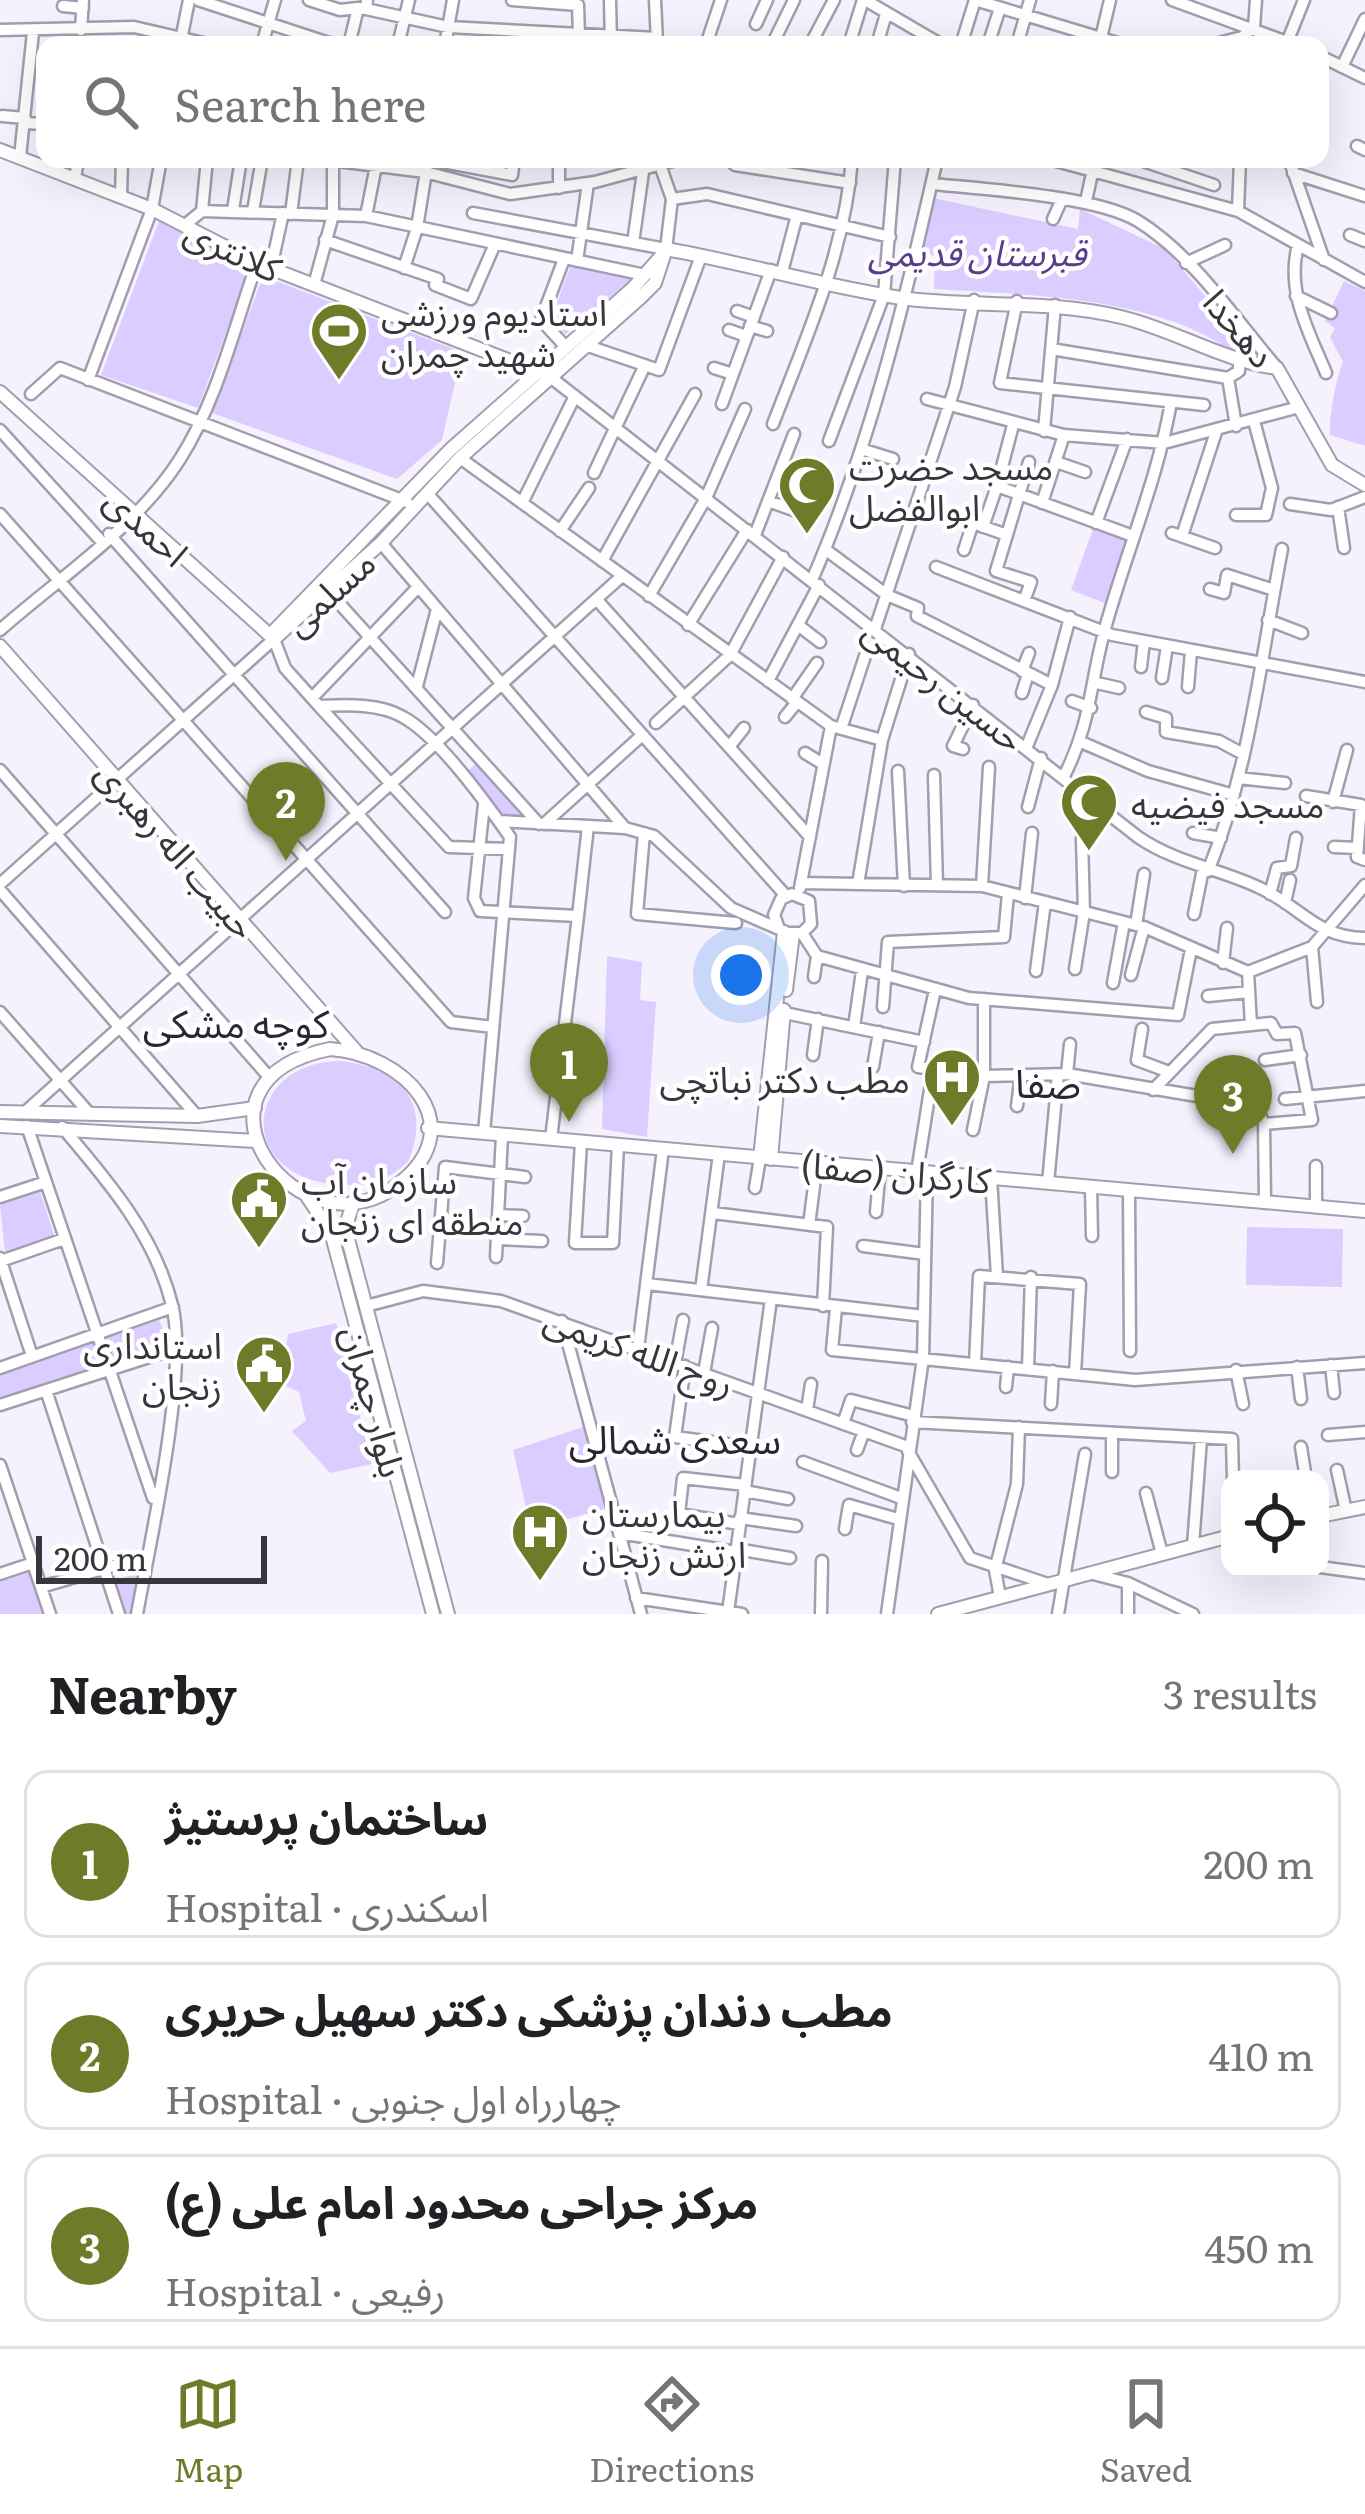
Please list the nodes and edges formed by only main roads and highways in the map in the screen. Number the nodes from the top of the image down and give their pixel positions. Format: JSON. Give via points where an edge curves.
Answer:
{"nodes":[{"id":1,"x":0,"y":150,"type":"edge"},
{"id":2,"x":36,"y":164,"type":"edge"},
{"id":3,"x":46,"y":168,"type":"edge"},
{"id":4,"x":666,"y":249,"type":"junction"},
{"id":5,"x":543,"y":374,"type":"junction"},
{"id":6,"x":0,"y":392,"type":"edge"},
{"id":7,"x":1365,"y":485,"type":"edge"},
{"id":8,"x":410,"y":503,"type":"junction"},
{"id":9,"x":274,"y":639,"type":"junction"},
{"id":10,"x":0,"y":646,"type":"edge"},
{"id":11,"x":786,"y":928,"type":"road end"},
{"id":12,"x":356,"y":1051,"type":"junction"},
{"id":13,"x":254,"y":1108,"type":"junction"},
{"id":14,"x":0,"y":1112,"type":"edge"},
{"id":15,"x":218,"y":1113,"type":"junction"},
{"id":16,"x":26,"y":1119,"type":"junction"},
{"id":17,"x":0,"y":1126,"type":"edge"},
{"id":18,"x":428,"y":1128,"type":"junction"},
{"id":19,"x":219,"y":1138,"type":"junction"},
{"id":20,"x":255,"y":1142,"type":"junction"},
{"id":21,"x":765,"y":1158,"type":"junction"},
{"id":22,"x":305,"y":1194,"type":"junction"},
{"id":23,"x":355,"y":1201,"type":"junction"},
{"id":24,"x":1365,"y":1211,"type":"edge"},
{"id":25,"x":345,"y":1224,"type":"junction"},
{"id":26,"x":327,"y":1225,"type":"junction"},
{"id":27,"x":403,"y":1473,"type":"junction"},
{"id":28,"x":1365,"y":1507,"type":"edge"},
{"id":29,"x":1329,"y":1514,"type":"edge"},
{"id":30,"x":1221,"y":1538,"type":"edge"},
{"id":31,"x":433,"y":1614,"type":"edge"},
{"id":32,"x":448,"y":1614,"type":"edge"},
{"id":33,"x":938,"y":1614,"type":"edge"}],
"edges":[{"from":1,"to":2,"type":"main road","name":"کلانتری"},
{"from":3,"to":5,"type":"main road","name":"کلانتری","via":[[264,265]]},
{"from":4,"to":5,"type":"main road"},
{"from":4,"to":5,"type":"main road","via":[[655,283]]},
{"from":4,"to":7,"type":"main road","name":"دهخدا","via":[[884,295],[1055,304],[1123,317],[1239,363],[1277,368],[1332,465]]},
{"from":5,"to":8,"type":"main road"},
{"from":5,"to":8,"type":"main road","via":[[451,449]]},
{"from":6,"to":9,"type":"main road","name":"احمدی"},
{"from":8,"to":9,"type":"main road","name":"مسلمی","via":[[381,544]]},
{"from":8,"to":9,"type":"main road","name":"مسلمی"},
{"from":10,"to":12,"type":"main road","name":"حبیب اله رهبری"},
{"from":11,"to":21,"type":"main road"},
{"from":12,"to":13,"type":"main road","via":[[305,1054],[269,1077]]},
{"from":12,"to":18,"type":"main road","via":[[410,1079]]},
{"from":13,"to":15,"type":"main road"},
{"from":13,"to":20,"type":"main road"},
{"from":14,"to":16,"type":"main road"},
{"from":15,"to":16,"type":"main road"},
{"from":15,"to":19,"type":"main road","via":[[237,1125],[233,1136]]},
{"from":16,"to":17,"type":"main road"},
{"from":16,"to":19,"type":"main road"},
{"from":18,"to":21,"type":"main road","name":"کارگران (صفا)"},
{"from":18,"to":23,"type":"main road","via":[[408,1177]]},
{"from":19,"to":20,"type":"main road"},
{"from":20,"to":22,"type":"main road","via":[[271,1172]]},
{"from":21,"to":24,"type":"main road","name":"کارگران (صفا)"},
{"from":22,"to":23,"type":"main road"},
{"from":22,"to":26,"type":"main road","name":"بلوار چمران"},
{"from":23,"to":25,"type":"main road"},
{"from":25,"to":26,"type":"main road","via":[[337,1217]]},
{"from":25,"to":27,"type":"main road","name":"بلوار چمران"},
{"from":26,"to":27,"type":"main road","name":"بلوار چمران"},
{"from":27,"to":31,"type":"main road","name":"بلوار چمران"},
{"from":27,"to":32,"type":"main road","name":"بلوار چمران"},
{"from":28,"to":29,"type":"main road"},
{"from":30,"to":33,"type":"main road"}]}
